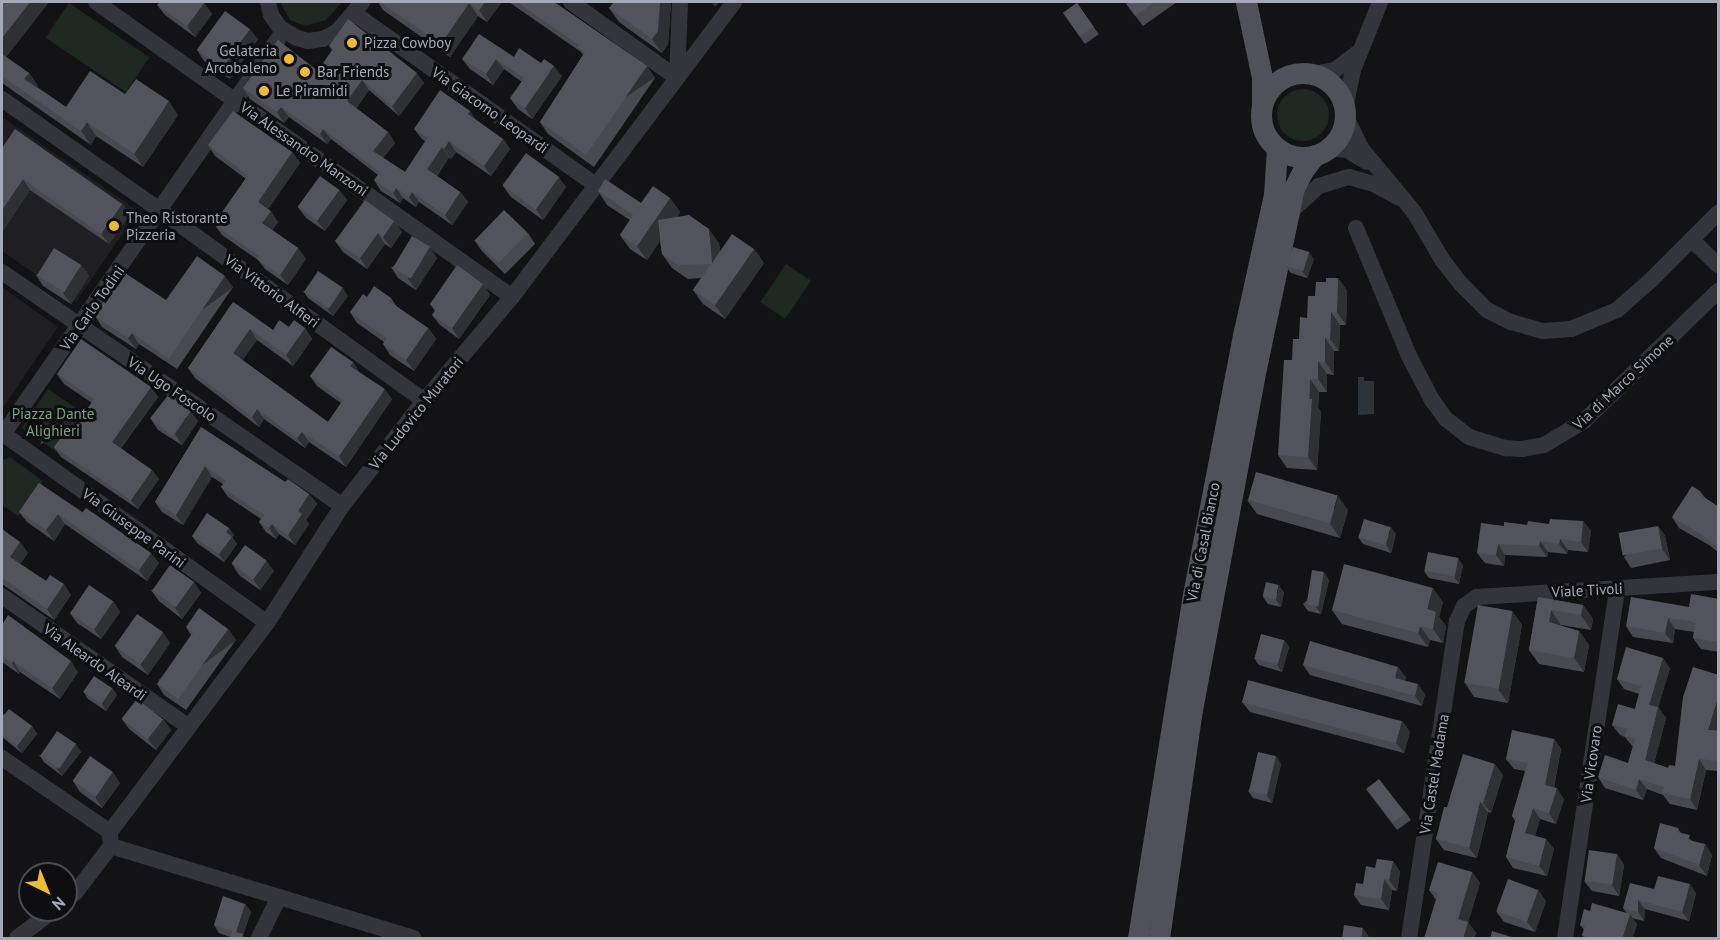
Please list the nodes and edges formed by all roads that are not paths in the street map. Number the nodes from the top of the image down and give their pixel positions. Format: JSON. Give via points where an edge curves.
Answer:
{"nodes":[{"id":1,"x":96,"y":2,"type":"edge"},
{"id":2,"x":268,"y":2,"type":"edge"},
{"id":3,"x":571,"y":2,"type":"edge"},
{"id":4,"x":680,"y":2,"type":"edge"},
{"id":5,"x":734,"y":2,"type":"edge"},
{"id":6,"x":1246,"y":2,"type":"edge"},
{"id":7,"x":1380,"y":2,"type":"edge"},
{"id":8,"x":358,"y":8,"type":"edge"},
{"id":9,"x":284,"y":31,"type":"junction"},
{"id":10,"x":1254,"y":40,"type":"junction"},
{"id":11,"x":1359,"y":51,"type":"junction"},
{"id":12,"x":1313,"y":74,"type":"junction"},
{"id":13,"x":1292,"y":75,"type":"junction"},
{"id":14,"x":676,"y":78,"type":"junction"},
{"id":15,"x":2,"y":99,"type":"edge"},
{"id":16,"x":236,"y":101,"type":"junction"},
{"id":17,"x":1262,"y":107,"type":"junction"},
{"id":18,"x":1345,"y":111,"type":"junction"},
{"id":19,"x":1277,"y":148,"type":"junction"},
{"id":20,"x":1323,"y":152,"type":"junction"},
{"id":21,"x":1383,"y":172,"type":"junction"},
{"id":22,"x":596,"y":185,"type":"junction"},
{"id":23,"x":161,"y":211,"type":"junction"},
{"id":24,"x":1290,"y":212,"type":"junction"},
{"id":25,"x":1414,"y":212,"type":"junction"},
{"id":26,"x":1719,"y":213,"type":"edge"},
{"id":27,"x":1356,"y":228,"type":"dead end"},
{"id":28,"x":1692,"y":240,"type":"junction"},
{"id":29,"x":1719,"y":265,"type":"edge"},
{"id":30,"x":2,"y":272,"type":"edge"},
{"id":31,"x":1719,"y":291,"type":"edge"},
{"id":32,"x":512,"y":297,"type":"junction"},
{"id":33,"x":80,"y":326,"type":"junction"},
{"id":34,"x":424,"y":401,"type":"junction"},
{"id":35,"x":2,"y":434,"type":"edge"},
{"id":36,"x":342,"y":506,"type":"junction"},
{"id":37,"x":1719,"y":582,"type":"edge"},
{"id":38,"x":1617,"y":589,"type":"junction"},
{"id":39,"x":2,"y":596,"type":"edge"},
{"id":40,"x":1461,"y":610,"type":"joint"},
{"id":41,"x":267,"y":623,"type":"junction"},
{"id":42,"x":189,"y":727,"type":"junction"},
{"id":43,"x":2,"y":758,"type":"edge"},
{"id":44,"x":110,"y":839,"type":"junction"},
{"id":45,"x":78,"y":888,"type":"edge"},
{"id":46,"x":279,"y":897,"type":"junction"},
{"id":47,"x":40,"y":922,"type":"edge"},
{"id":48,"x":23,"y":936,"type":"edge"},
{"id":49,"x":259,"y":939,"type":"edge"},
{"id":50,"x":413,"y":939,"type":"edge"},
{"id":51,"x":1138,"y":939,"type":"edge"},
{"id":52,"x":1159,"y":939,"type":"edge"},
{"id":53,"x":1409,"y":939,"type":"edge"},
{"id":54,"x":1564,"y":939,"type":"edge"}],
"edges":[{"from":1,"to":16,"type":"street","name":"Via Alessandro Manzoni"},
{"from":2,"to":9,"type":"street","via":[[274,20]]},
{"from":3,"to":14,"type":"street"},
{"from":4,"to":14,"type":"street"},
{"from":5,"to":14,"type":"street","name":"Via Ludovico Muratori"},
{"from":6,"to":10,"type":"main road"},
{"from":7,"to":11,"type":"street"},
{"from":8,"to":9,"type":"street","via":[[338,31],[315,41],[302,40]]},
{"from":8,"to":22,"type":"street","name":"Via Giacomo Leopardi"},
{"from":9,"to":16,"type":"street","name":"Via Carlo Todini"},
{"from":10,"to":13,"type":"main road","via":[[1273,68]]},
{"from":10,"to":17,"type":"main road","via":[[1262,77]]},
{"from":11,"to":12,"type":"street","via":[[1335,70]]},
{"from":11,"to":18,"type":"street"},
{"from":12,"to":13,"type":"main road"},
{"from":12,"to":18,"type":"main road","via":[[1334,86]]},
{"from":13,"to":17,"type":"main road","via":[[1272,87]]},
{"from":14,"to":22,"type":"street","name":"Via Ludovico Muratori"},
{"from":15,"to":23,"type":"street","name":"Via Vittorio Alfieri"},
{"from":16,"to":23,"type":"street","name":"Via Carlo Todini"},
{"from":16,"to":32,"type":"street","name":"Via Alessandro Manzoni"},
{"from":17,"to":19,"type":"main road","via":[[1264,130]]},
{"from":18,"to":20,"type":"main road","via":[[1339,138]]},
{"from":18,"to":21,"type":"street","via":[[1361,148]]},
{"from":19,"to":20,"type":"main road","via":[[1290,155]]},
{"from":19,"to":51,"type":"main road","name":"Via di Casal Bianco","via":[[1274,195],[1193,595]]},
{"from":20,"to":21,"type":"street","via":[[1347,150]]},
{"from":20,"to":24,"type":"main road","name":"Via di Casal Bianco","via":[[1299,177]]},
{"from":21,"to":25,"type":"street"},
{"from":22,"to":32,"type":"street","name":"Via Ludovico Muratori"},
{"from":23,"to":33,"type":"street","name":"Via Carlo Todini"},
{"from":23,"to":34,"type":"street","name":"Via Vittorio Alfieri"},
{"from":24,"to":25,"type":"street","via":[[1319,186],[1348,177],[1393,193]]},
{"from":24,"to":52,"type":"main road","name":"Via di Casal Bianco","via":[[1213,591]]},
{"from":25,"to":28,"type":"street","via":[[1443,261],[1487,310],[1543,331],[1570,328],[1617,310]]},
{"from":26,"to":28,"type":"street"},
{"from":27,"to":31,"type":"street","name":"Via di Marco Simone","via":[[1409,356],[1432,400],[1446,419],[1469,437],[1506,448],[1539,446],[1577,426]]},
{"from":28,"to":29,"type":"street"},
{"from":30,"to":33,"type":"street","name":"Via Ugo Foscolo"},
{"from":32,"to":34,"type":"street","name":"Via Ludovico Muratori"},
{"from":33,"to":35,"type":"street","name":"Via Carlo Todini"},
{"from":33,"to":36,"type":"street","name":"Via Ugo Foscolo"},
{"from":34,"to":36,"type":"street","name":"Via Ludovico Muratori"},
{"from":35,"to":41,"type":"street","name":"Via Giuseppe Parini"},
{"from":36,"to":41,"type":"street","name":"Via Ludovico Muratori"},
{"from":37,"to":38,"type":"street","name":"Viale Tivoli"},
{"from":38,"to":40,"type":"street","name":"Viale Tivoli","via":[[1476,597]]},
{"from":38,"to":54,"type":"street","name":"Via Vicovaro"},
{"from":39,"to":42,"type":"street","name":"Via Aleardo Aleardi"},
{"from":40,"to":53,"type":"street","name":"Via Castel Madama"},
{"from":41,"to":42,"type":"street","name":"Via Ludovico Muratori"},
{"from":42,"to":44,"type":"street","name":"Via Ludovico Muratori"},
{"from":43,"to":44,"type":"street"},
{"from":44,"to":45,"type":"street","name":"Via Ludovico Muratori"},
{"from":44,"to":46,"type":"street"},
{"from":46,"to":49,"type":"street"},
{"from":46,"to":50,"type":"street"},
{"from":47,"to":48,"type":"street"}]}
